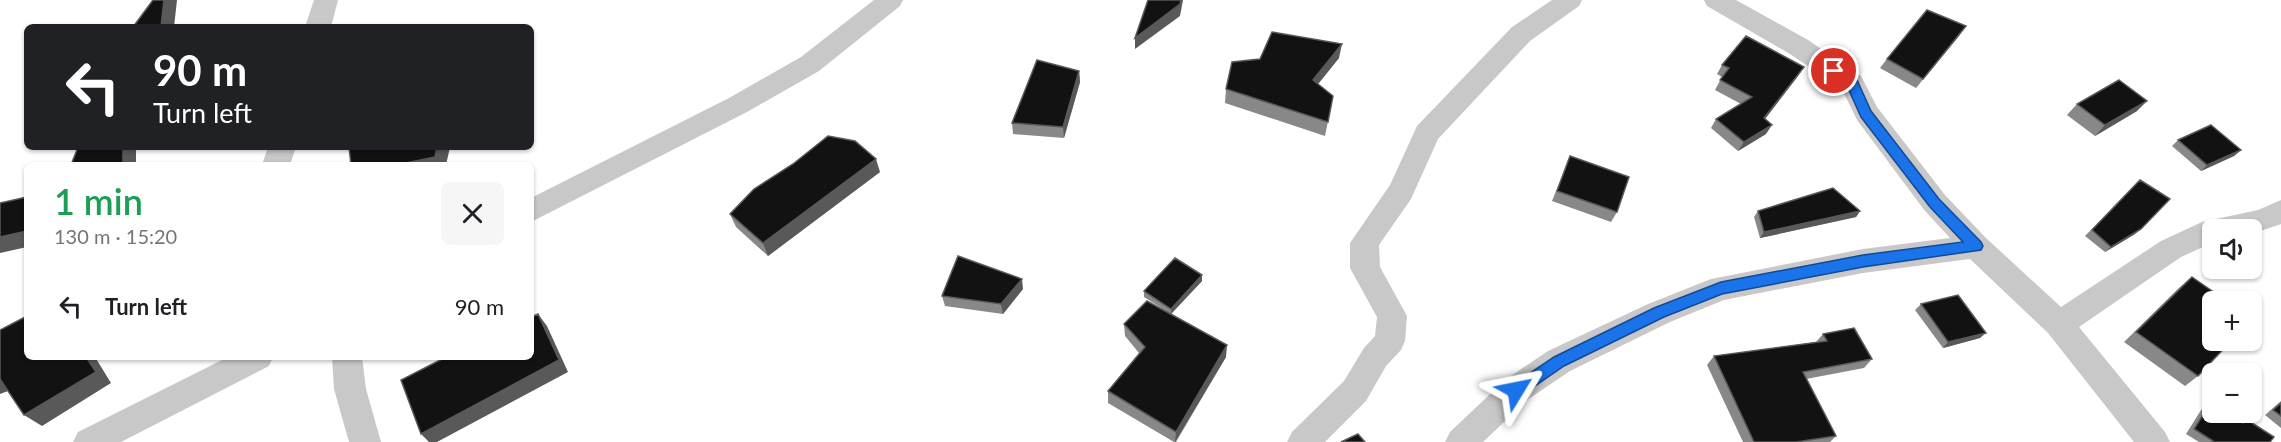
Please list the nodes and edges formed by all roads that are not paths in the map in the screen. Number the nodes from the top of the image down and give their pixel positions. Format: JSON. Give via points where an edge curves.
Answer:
{"nodes":[{"id":1,"x":326,"y":0,"type":"edge"},
{"id":2,"x":891,"y":0,"type":"edge"},
{"id":3,"x":1570,"y":0,"type":"edge"},
{"id":4,"x":1716,"y":0,"type":"edge"},
{"id":5,"x":319,"y":24,"type":"edge"},
{"id":6,"x":534,"y":209,"type":"edge"},
{"id":7,"x":2281,"y":211,"type":"edge"},
{"id":8,"x":2262,"y":219,"type":"edge"},
{"id":9,"x":2202,"y":235,"type":"edge"},
{"id":10,"x":1976,"y":246,"type":"junction"},
{"id":11,"x":2059,"y":324,"type":"junction"},
{"id":12,"x":247,"y":360,"type":"edge"},
{"id":13,"x":347,"y":360,"type":"edge"},
{"id":14,"x":90,"y":442,"type":"edge"},
{"id":15,"x":365,"y":442,"type":"edge"},
{"id":16,"x":1303,"y":442,"type":"edge"},
{"id":17,"x":1461,"y":442,"type":"edge"},
{"id":18,"x":2154,"y":442,"type":"edge"}],
"edges":[{"from":1,"to":5,"type":"street"},
{"from":2,"to":6,"type":"street","via":[[810,64]]},
{"from":3,"to":16,"type":"street","via":[[1521,34],[1427,133],[1401,191],[1364,243],[1365,268],[1392,316],[1390,341],[1375,357],[1355,391]]},
{"from":4,"to":10,"type":"street","via":[[1799,47],[1852,83],[1866,113],[1935,203]]},
{"from":7,"to":8,"type":"street"},
{"from":9,"to":11,"type":"street","via":[[2171,249]]},
{"from":10,"to":11,"type":"street"},
{"from":10,"to":17,"type":"street","via":[[1863,261],[1721,288],[1559,361],[1516,390]]},
{"from":11,"to":18,"type":"street"},
{"from":12,"to":14,"type":"street"},
{"from":13,"to":15,"type":"street","via":[[350,389]]}]}
